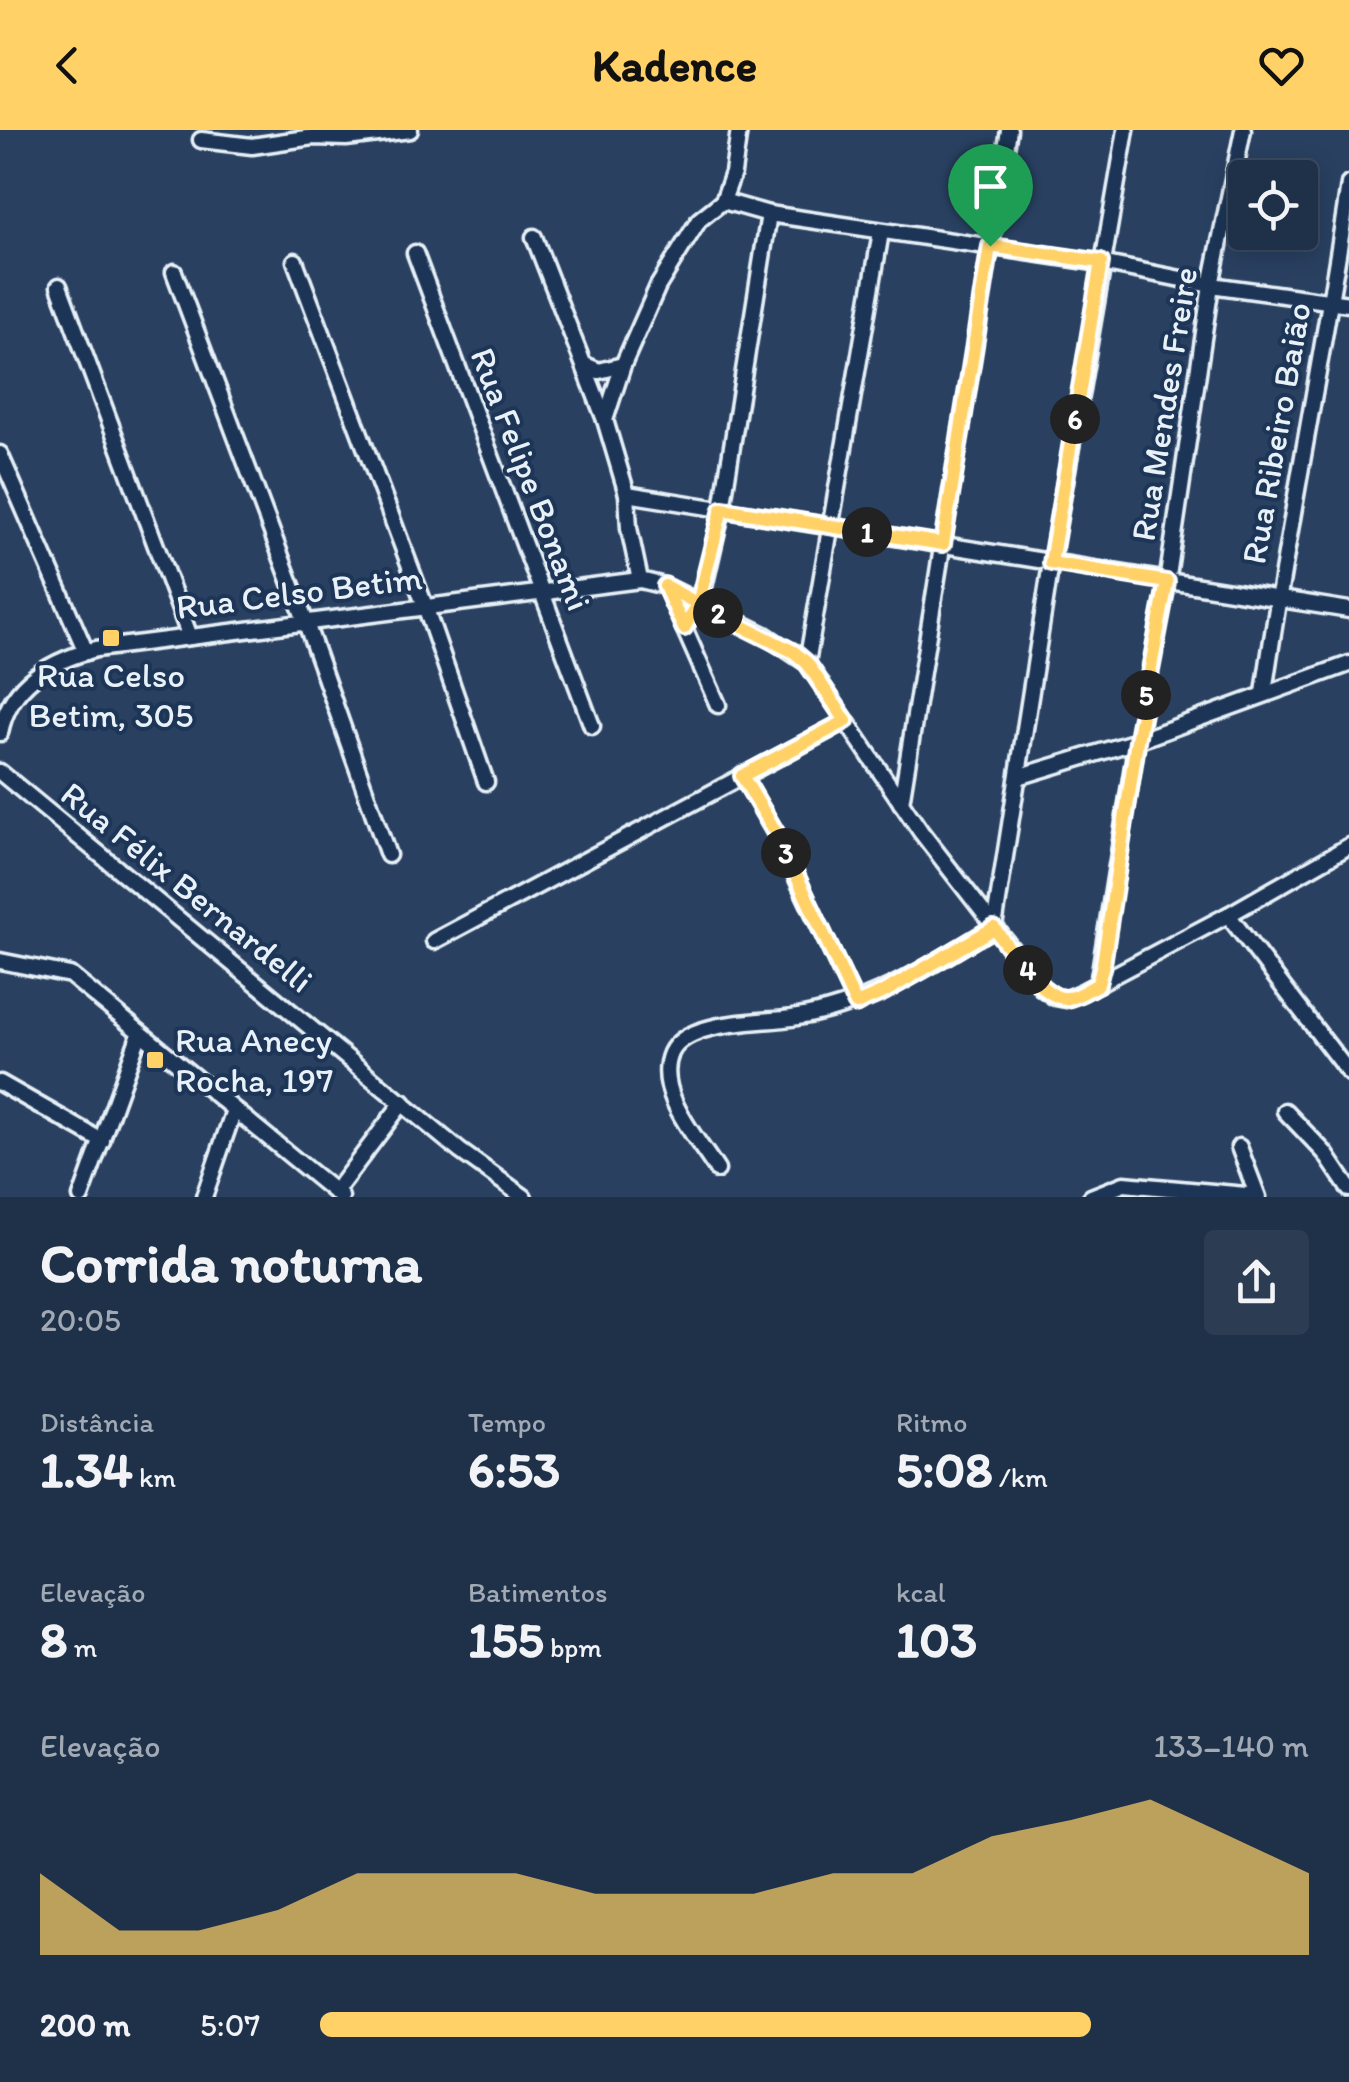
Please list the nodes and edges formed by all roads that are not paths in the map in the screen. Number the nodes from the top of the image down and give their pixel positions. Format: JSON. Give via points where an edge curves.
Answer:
{"nodes":[{"id":1,"x":410,"y":130,"type":"edge"},
{"id":2,"x":739,"y":130,"type":"edge"},
{"id":3,"x":1009,"y":130,"type":"edge"},
{"id":4,"x":1126,"y":130,"type":"edge"},
{"id":5,"x":1243,"y":130,"type":"edge"},
{"id":6,"x":201,"y":140,"type":"dead end"},
{"id":7,"x":1349,"y":184,"type":"edge"},
{"id":8,"x":723,"y":201,"type":"junction"},
{"id":9,"x":769,"y":214,"type":"junction"},
{"id":10,"x":881,"y":232,"type":"junction"},
{"id":11,"x":534,"y":237,"type":"dead end"},
{"id":12,"x":990,"y":246,"type":"junction"},
{"id":13,"x":415,"y":253,"type":"dead end"},
{"id":14,"x":295,"y":261,"type":"dead end"},
{"id":15,"x":1101,"y":262,"type":"junction"},
{"id":16,"x":174,"y":272,"type":"dead end"},
{"id":17,"x":1211,"y":285,"type":"junction"},
{"id":18,"x":59,"y":286,"type":"dead end"},
{"id":19,"x":1332,"y":302,"type":"junction"},
{"id":20,"x":1349,"y":304,"type":"edge"},
{"id":21,"x":585,"y":365,"type":"junction"},
{"id":22,"x":623,"y":365,"type":"junction"},
{"id":23,"x":605,"y":420,"type":"junction"},
{"id":24,"x":0,"y":454,"type":"edge"},
{"id":25,"x":627,"y":494,"type":"junction"},
{"id":26,"x":722,"y":509,"type":"junction"},
{"id":27,"x":831,"y":527,"type":"junction"},
{"id":28,"x":943,"y":544,"type":"junction"},
{"id":29,"x":1051,"y":563,"type":"junction"},
{"id":30,"x":640,"y":580,"type":"junction"},
{"id":31,"x":1167,"y":582,"type":"junction"},
{"id":32,"x":665,"y":586,"type":"junction"},
{"id":33,"x":543,"y":592,"type":"junction"},
{"id":34,"x":1276,"y":599,"type":"junction"},
{"id":35,"x":698,"y":604,"type":"junction"},
{"id":36,"x":425,"y":606,"type":"junction"},
{"id":37,"x":1349,"y":610,"type":"edge"},
{"id":38,"x":306,"y":622,"type":"junction"},
{"id":39,"x":684,"y":628,"type":"junction"},
{"id":40,"x":190,"y":637,"type":"junction"},
{"id":41,"x":86,"y":652,"type":"junction"},
{"id":42,"x":807,"y":663,"type":"junction"},
{"id":43,"x":1349,"y":664,"type":"edge"},
{"id":44,"x":1264,"y":693,"type":"junction"},
{"id":45,"x":718,"y":705,"type":"dead end"},
{"id":46,"x":846,"y":721,"type":"junction"},
{"id":47,"x":592,"y":726,"type":"dead end"},
{"id":48,"x":0,"y":728,"type":"edge"},
{"id":49,"x":1137,"y":741,"type":"junction"},
{"id":50,"x":0,"y":772,"type":"edge"},
{"id":51,"x":742,"y":776,"type":"junction"},
{"id":52,"x":1018,"y":777,"type":"junction"},
{"id":53,"x":486,"y":782,"type":"dead end"},
{"id":54,"x":900,"y":803,"type":"junction"},
{"id":55,"x":1349,"y":846,"type":"edge"},
{"id":56,"x":388,"y":855,"type":"dead end"},
{"id":57,"x":1228,"y":915,"type":"junction"},
{"id":58,"x":994,"y":928,"type":"junction"},
{"id":59,"x":434,"y":941,"type":"dead end"},
{"id":60,"x":0,"y":961,"type":"edge"},
{"id":61,"x":1098,"y":984,"type":"junction"},
{"id":62,"x":856,"y":1004,"type":"junction"},
{"id":63,"x":140,"y":1033,"type":"junction"},
{"id":64,"x":1349,"y":1073,"type":"edge"},
{"id":65,"x":0,"y":1082,"type":"edge"},
{"id":66,"x":403,"y":1102,"type":"junction"},
{"id":67,"x":234,"y":1110,"type":"junction"},
{"id":68,"x":1285,"y":1111,"type":"dead end"},
{"id":69,"x":102,"y":1141,"type":"junction"},
{"id":70,"x":1238,"y":1147,"type":"dead end"},
{"id":71,"x":717,"y":1170,"type":"dead end"},
{"id":72,"x":1349,"y":1189,"type":"edge"},
{"id":73,"x":1127,"y":1191,"type":"edge"},
{"id":74,"x":338,"y":1194,"type":"edge"},
{"id":75,"x":1258,"y":1196,"type":"edge"},
{"id":76,"x":81,"y":1197,"type":"edge"},
{"id":77,"x":204,"y":1197,"type":"edge"},
{"id":78,"x":524,"y":1197,"type":"edge"},
{"id":79,"x":1091,"y":1197,"type":"edge"}],
"edges":[{"from":1,"to":6,"type":"street","via":[[252,146]]},
{"from":2,"to":8,"type":"street"},
{"from":3,"to":12,"type":"street"},
{"from":4,"to":15,"type":"street"},
{"from":5,"to":17,"type":"street","name":"Rua Mendes Freire"},
{"from":7,"to":19,"type":"street","name":"Rua Ribeiro Baião"},
{"from":8,"to":9,"type":"street"},
{"from":8,"to":22,"type":"street","via":[[699,220],[673,260]]},
{"from":9,"to":10,"type":"street"},
{"from":9,"to":26,"type":"street"},
{"from":10,"to":12,"type":"street"},
{"from":10,"to":27,"type":"street"},
{"from":11,"to":21,"type":"street"},
{"from":12,"to":15,"type":"street"},
{"from":12,"to":28,"type":"street"},
{"from":13,"to":33,"type":"street","name":"Rua Felipe Bonami"},
{"from":14,"to":36,"type":"street"},
{"from":15,"to":17,"type":"street"},
{"from":15,"to":29,"type":"street"},
{"from":16,"to":38,"type":"street"},
{"from":17,"to":19,"type":"street"},
{"from":17,"to":31,"type":"street","name":"Rua Mendes Freire"},
{"from":18,"to":40,"type":"street"},
{"from":19,"to":20,"type":"street"},
{"from":19,"to":34,"type":"street","name":"Rua Ribeiro Baião"},
{"from":21,"to":22,"type":"street","via":[[599,371]]},
{"from":21,"to":23,"type":"street"},
{"from":22,"to":23,"type":"street"},
{"from":23,"to":25,"type":"street"},
{"from":24,"to":41,"type":"street"},
{"from":25,"to":26,"type":"street"},
{"from":25,"to":30,"type":"street"},
{"from":26,"to":27,"type":"street"},
{"from":26,"to":35,"type":"street"},
{"from":27,"to":28,"type":"street"},
{"from":27,"to":42,"type":"street"},
{"from":28,"to":29,"type":"street"},
{"from":28,"to":54,"type":"street"},
{"from":29,"to":31,"type":"street"},
{"from":29,"to":52,"type":"street"},
{"from":30,"to":32,"type":"street"},
{"from":30,"to":33,"type":"street","name":"Rua Celso Betim"},
{"from":31,"to":34,"type":"street"},
{"from":31,"to":49,"type":"street","name":"Rua Mendes Freire"},
{"from":32,"to":35,"type":"street"},
{"from":32,"to":39,"type":"street"},
{"from":33,"to":36,"type":"street","name":"Rua Celso Betim"},
{"from":33,"to":47,"type":"street","name":"Rua Felipe Bonami"},
{"from":34,"to":37,"type":"street"},
{"from":34,"to":44,"type":"street","name":"Rua Ribeiro Baião"},
{"from":35,"to":39,"type":"street"},
{"from":35,"to":42,"type":"street","via":[[765,634]]},
{"from":36,"to":38,"type":"street","name":"Rua Celso Betim"},
{"from":36,"to":53,"type":"street"},
{"from":38,"to":40,"type":"street","name":"Rua Celso Betim"},
{"from":38,"to":56,"type":"street"},
{"from":39,"to":45,"type":"street"},
{"from":40,"to":41,"type":"street","name":"Rua Celso Betim"},
{"from":41,"to":48,"type":"street","name":"Rua Celso Betim","via":[[29,678],[11,699]]},
{"from":42,"to":46,"type":"street"},
{"from":43,"to":44,"type":"street"},
{"from":44,"to":49,"type":"street"},
{"from":46,"to":51,"type":"street"},
{"from":46,"to":54,"type":"street"},
{"from":49,"to":52,"type":"street"},
{"from":49,"to":61,"type":"street","name":"Rua Mendes Freire"},
{"from":50,"to":66,"type":"street","name":"Rua Félix Bernardelli"},
{"from":51,"to":59,"type":"street"},
{"from":51,"to":62,"type":"street","via":[[778,836]]},
{"from":52,"to":58,"type":"street"},
{"from":54,"to":58,"type":"street"},
{"from":55,"to":57,"type":"street"},
{"from":57,"to":61,"type":"street"},
{"from":57,"to":64,"type":"street"},
{"from":58,"to":61,"type":"street","via":[[1055,997],[1066,999]]},
{"from":58,"to":62,"type":"street"},
{"from":60,"to":63,"type":"street","via":[[70,975]]},
{"from":62,"to":71,"type":"street","via":[[701,1030],[674,1048],[667,1078],[672,1097]]},
{"from":63,"to":67,"type":"street"},
{"from":63,"to":69,"type":"street"},
{"from":65,"to":69,"type":"street"},
{"from":66,"to":74,"type":"street"},
{"from":66,"to":78,"type":"street","name":"Rua Félix Bernardelli"},
{"from":67,"to":74,"type":"street"},
{"from":67,"to":77,"type":"street"},
{"from":68,"to":72,"type":"street"},
{"from":69,"to":76,"type":"street"},
{"from":70,"to":75,"type":"street"},
{"from":73,"to":75,"type":"street"},
{"from":73,"to":79,"type":"street"}]}
